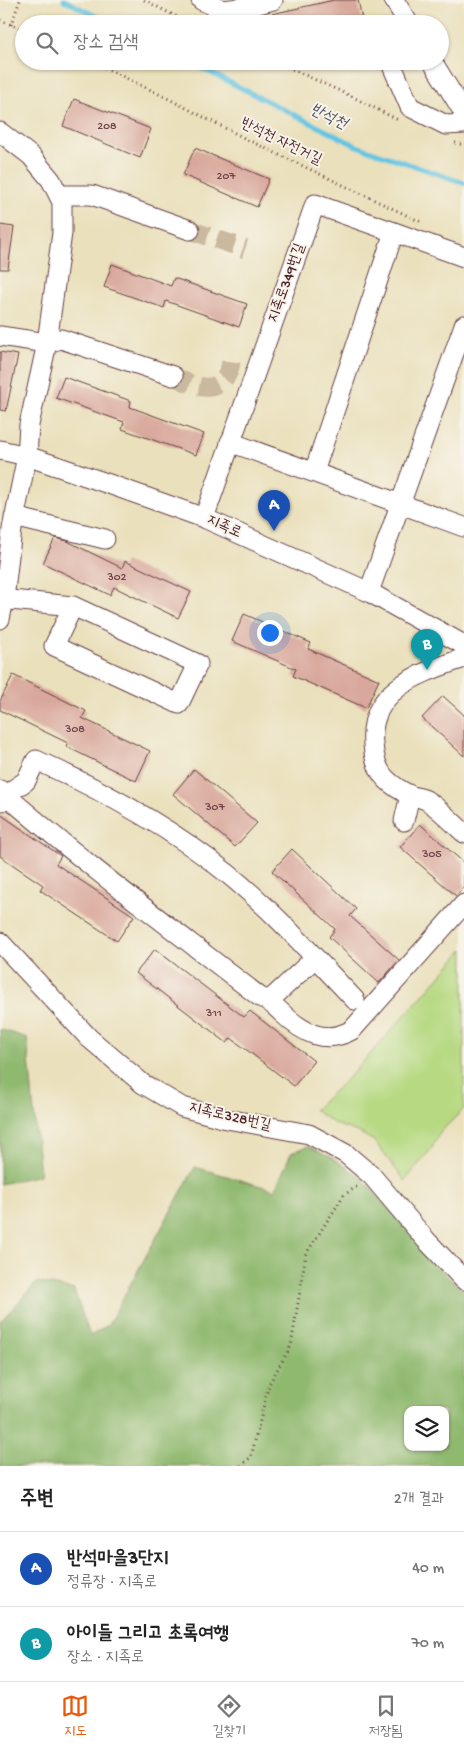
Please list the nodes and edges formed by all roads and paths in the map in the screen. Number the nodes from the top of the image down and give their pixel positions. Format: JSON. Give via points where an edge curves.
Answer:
{"nodes":[{"id":1,"x":20,"y":0,"type":"edge"},
{"id":2,"x":144,"y":0,"type":"edge"},
{"id":3,"x":201,"y":0,"type":"edge"},
{"id":4,"x":273,"y":0,"type":"edge"},
{"id":5,"x":394,"y":0,"type":"edge"},
{"id":6,"x":15,"y":15,"type":"edge"},
{"id":7,"x":15,"y":15,"type":"edge"},
{"id":8,"x":173,"y":15,"type":"edge"},
{"id":9,"x":403,"y":15,"type":"edge"},
{"id":10,"x":0,"y":20,"type":"edge"},
{"id":11,"x":11,"y":25,"type":"junction"},
{"id":12,"x":15,"y":27,"type":"edge"},
{"id":13,"x":110,"y":70,"type":"edge"},
{"id":14,"x":294,"y":70,"type":"edge"},
{"id":15,"x":394,"y":70,"type":"edge"},
{"id":16,"x":438,"y":70,"type":"edge"},
{"id":17,"x":464,"y":113,"type":"edge"},
{"id":18,"x":400,"y":122,"type":"dead end"},
{"id":19,"x":464,"y":124,"type":"edge"},
{"id":20,"x":0,"y":132,"type":"edge"},
{"id":21,"x":451,"y":141,"type":"dead end"},
{"id":22,"x":464,"y":145,"type":"edge"},
{"id":23,"x":59,"y":195,"type":"junction"},
{"id":24,"x":428,"y":225,"type":"dead end"},
{"id":25,"x":190,"y":230,"type":"tunnel mouth"},
{"id":26,"x":394,"y":232,"type":"junction"},
{"id":27,"x":464,"y":257,"type":"edge"},
{"id":28,"x":464,"y":324,"type":"edge"},
{"id":29,"x":0,"y":336,"type":"edge"},
{"id":30,"x":47,"y":343,"type":"junction"},
{"id":31,"x":173,"y":376,"type":"tunnel mouth"},
{"id":32,"x":230,"y":442,"type":"junction"},
{"id":33,"x":0,"y":450,"type":"edge"},
{"id":34,"x":27,"y":456,"type":"junction"},
{"id":35,"x":314,"y":472,"type":"junction"},
{"id":36,"x":400,"y":504,"type":"junction"},
{"id":37,"x":204,"y":518,"type":"junction"},
{"id":38,"x":8,"y":524,"type":"edge"},
{"id":39,"x":464,"y":527,"type":"edge"},
{"id":40,"x":105,"y":539,"type":"dead end"},
{"id":41,"x":369,"y":592,"type":"junction"},
{"id":42,"x":2,"y":600,"type":"edge"},
{"id":43,"x":72,"y":606,"type":"junction"},
{"id":44,"x":0,"y":619,"type":"edge"},
{"id":45,"x":464,"y":645,"type":"edge"},
{"id":46,"x":464,"y":658,"type":"edge"},
{"id":47,"x":3,"y":795,"type":"edge"},
{"id":48,"x":410,"y":795,"type":"junction"},
{"id":49,"x":404,"y":821,"type":"dead end"},
{"id":50,"x":464,"y":833,"type":"edge"},
{"id":51,"x":464,"y":904,"type":"edge"},
{"id":52,"x":0,"y":942,"type":"edge"},
{"id":53,"x":315,"y":958,"type":"junction"},
{"id":54,"x":270,"y":1000,"type":"junction"},
{"id":55,"x":356,"y":1000,"type":"dead end"},
{"id":56,"x":372,"y":1176,"type":"junction"},
{"id":57,"x":464,"y":1280,"type":"edge"},
{"id":58,"x":241,"y":1466,"type":"edge"}],
"edges":[{"from":1,"to":6,"type":"path"},
{"from":2,"to":8,"type":"path"},
{"from":3,"to":4,"type":"street","via":[[223,10]]},
{"from":5,"to":9,"type":"street"},
{"from":7,"to":11,"type":"path"},
{"from":10,"to":11,"type":"path"},
{"from":11,"to":12,"type":"path"},
{"from":13,"to":24,"type":"path","name":"반석천 자전거길"},
{"from":14,"to":18,"type":"path"},
{"from":15,"to":19,"type":"street","via":[[410,107],[446,125]]},
{"from":16,"to":17,"type":"street"},
{"from":20,"to":23,"type":"street","via":[[31,156]]},
{"from":21,"to":22,"type":"path"},
{"from":23,"to":25,"type":"street","via":[[92,195]]},
{"from":23,"to":30,"type":"street","via":[[62,232]]},
{"from":26,"to":27,"type":"street","name":"지족로349번길"},
{"from":26,"to":32,"type":"street","name":"지족로349번길","via":[[315,204]]},
{"from":26,"to":35,"type":"street"},
{"from":28,"to":36,"type":"street"},
{"from":29,"to":30,"type":"street"},
{"from":30,"to":31,"type":"street","via":[[61,339]]},
{"from":30,"to":34,"type":"street","via":[[29,425]]},
{"from":32,"to":35,"type":"street"},
{"from":32,"to":37,"type":"street","name":"지족로349번길"},
{"from":33,"to":34,"type":"street","name":"지족로"},
{"from":34,"to":37,"type":"street","name":"지족로"},
{"from":34,"to":38,"type":"street"},
{"from":35,"to":36,"type":"street"},
{"from":36,"to":39,"type":"street"},
{"from":36,"to":41,"type":"street"},
{"from":37,"to":41,"type":"street","name":"지족로"},
{"from":38,"to":40,"type":"street"},
{"from":38,"to":42,"type":"street"},
{"from":41,"to":45,"type":"street","name":"지족로"},
{"from":42,"to":43,"type":"street"},
{"from":42,"to":44,"type":"street"},
{"from":43,"to":43,"type":"street","via":[[198,664],[179,704],[54,646]]},
{"from":46,"to":48,"type":"street","via":[[415,676],[397,688],[375,718],[373,752],[378,769],[386,779]]},
{"from":47,"to":53,"type":"street","via":[[26,781],[36,760],[80,780],[146,816],[228,874],[269,910]]},
{"from":47,"to":54,"type":"street","via":[[260,997]]},
{"from":48,"to":49,"type":"street"},
{"from":48,"to":50,"type":"street","via":[[427,800]]},
{"from":51,"to":54,"type":"street","via":[[352,1030],[341,1036],[327,1038],[314,1035],[282,1013]]},
{"from":52,"to":56,"type":"street","name":"지족로328번길","via":[[89,1038],[142,1084],[182,1106],[309,1134],[346,1154]]},
{"from":53,"to":54,"type":"street"},
{"from":53,"to":55,"type":"street"},
{"from":56,"to":57,"type":"street","name":"지족로328번길"},
{"from":56,"to":58,"type":"path","via":[[344,1195],[306,1254],[291,1346],[269,1384],[250,1457]]}]}
